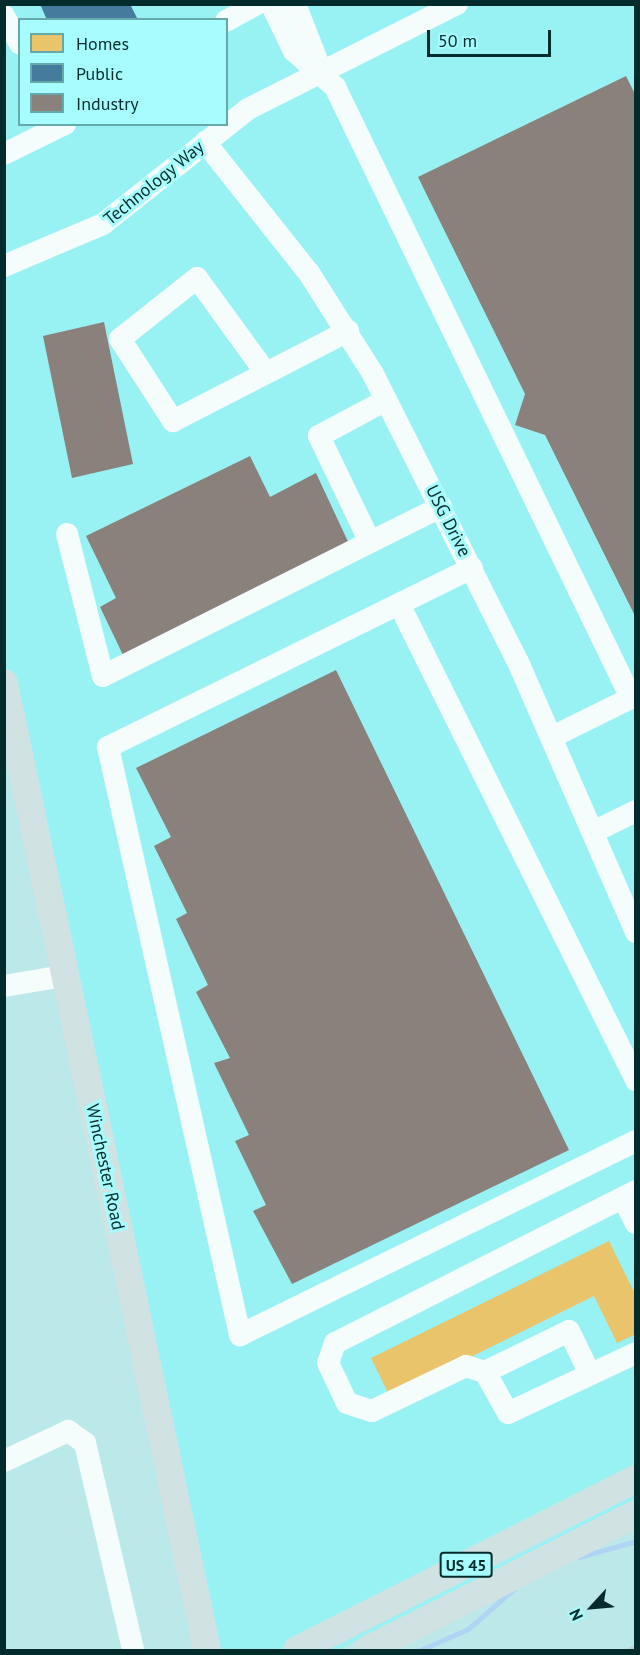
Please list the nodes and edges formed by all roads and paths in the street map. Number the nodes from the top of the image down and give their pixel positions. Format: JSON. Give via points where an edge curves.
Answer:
{"nodes":[{"id":1,"x":257,"y":4,"type":"edge"},
{"id":2,"x":271,"y":4,"type":"edge"},
{"id":3,"x":295,"y":4,"type":"edge"},
{"id":4,"x":457,"y":4,"type":"edge"},
{"id":5,"x":4,"y":16,"type":"edge"},
{"id":6,"x":228,"y":20,"type":"edge"},
{"id":7,"x":18,"y":40,"type":"edge"},
{"id":8,"x":322,"y":73,"type":"junction"},
{"id":9,"x":228,"y":124,"type":"edge"},
{"id":10,"x":62,"y":126,"type":"edge"},
{"id":11,"x":226,"y":126,"type":"edge"},
{"id":12,"x":205,"y":142,"type":"junction"},
{"id":13,"x":4,"y":154,"type":"edge"},
{"id":14,"x":4,"y":266,"type":"edge"},
{"id":15,"x":348,"y":331,"type":"junction"},
{"id":16,"x":266,"y":373,"type":"junction"},
{"id":17,"x":386,"y":400,"type":"junction"},
{"id":18,"x":441,"y":507,"type":"junction"},
{"id":19,"x":68,"y":534,"type":"dead end"},
{"id":20,"x":370,"y":542,"type":"junction"},
{"id":21,"x":472,"y":568,"type":"junction"},
{"id":22,"x":399,"y":604,"type":"junction"},
{"id":23,"x":4,"y":683,"type":"edge"},
{"id":24,"x":633,"y":697,"type":"edge"},
{"id":25,"x":552,"y":737,"type":"junction"},
{"id":26,"x":636,"y":811,"type":"edge"},
{"id":27,"x":593,"y":832,"type":"junction"},
{"id":28,"x":635,"y":931,"type":"edge"},
{"id":29,"x":64,"y":976,"type":"junction"},
{"id":30,"x":4,"y":986,"type":"edge"},
{"id":31,"x":636,"y":1080,"type":"edge"},
{"id":32,"x":636,"y":1141,"type":"edge"},
{"id":33,"x":629,"y":1195,"type":"edge"},
{"id":34,"x":636,"y":1223,"type":"edge"},
{"id":35,"x":636,"y":1353,"type":"edge"},
{"id":36,"x":485,"y":1372,"type":"junction"},
{"id":37,"x":590,"y":1374,"type":"junction"},
{"id":38,"x":4,"y":1461,"type":"edge"},
{"id":39,"x":636,"y":1479,"type":"edge"},
{"id":40,"x":636,"y":1514,"type":"edge"},
{"id":41,"x":133,"y":1650,"type":"edge"},
{"id":42,"x":207,"y":1650,"type":"edge"},
{"id":43,"x":297,"y":1650,"type":"edge"},
{"id":44,"x":367,"y":1650,"type":"edge"}],
"edges":[{"from":1,"to":6,"type":"street"},
{"from":2,"to":8,"type":"street","via":[[294,51]]},
{"from":3,"to":8,"type":"street"},
{"from":4,"to":8,"type":"street","name":"Technology Way"},
{"from":5,"to":7,"type":"street"},
{"from":8,"to":9,"type":"street","name":"Technology Way","via":[[248,109]]},
{"from":8,"to":24,"type":"street","via":[[335,87]]},
{"from":10,"to":13,"type":"street"},
{"from":11,"to":12,"type":"street","name":"Technology Way"},
{"from":12,"to":14,"type":"street","name":"Technology Way","via":[[103,224]]},
{"from":12,"to":15,"type":"street","name":"USG Drive","via":[[221,156]]},
{"from":15,"to":16,"type":"street"},
{"from":15,"to":17,"type":"street","name":"USG Drive"},
{"from":16,"to":16,"type":"street","via":[[173,421],[120,339],[197,278]]},
{"from":17,"to":18,"type":"street","name":"USG Drive"},
{"from":17,"to":20,"type":"street","via":[[319,436]]},
{"from":18,"to":20,"type":"street"},
{"from":18,"to":21,"type":"street","name":"USG Drive"},
{"from":19,"to":20,"type":"street","via":[[103,676]]},
{"from":21,"to":22,"type":"street"},
{"from":21,"to":25,"type":"street","name":"USG Drive"},
{"from":22,"to":31,"type":"street"},
{"from":22,"to":32,"type":"street","via":[[108,747],[240,1335]]},
{"from":23,"to":29,"type":"main road","name":"Winchester Road"},
{"from":24,"to":25,"type":"street"},
{"from":25,"to":27,"type":"street","name":"USG Drive"},
{"from":26,"to":27,"type":"street"},
{"from":27,"to":28,"type":"street","name":"USG Drive"},
{"from":29,"to":30,"type":"street"},
{"from":29,"to":42,"type":"main road","name":"Winchester Road"},
{"from":33,"to":34,"type":"street"},
{"from":33,"to":36,"type":"street","via":[[335,1343],[328,1363],[347,1403],[372,1411],[466,1366]]},
{"from":35,"to":37,"type":"street"},
{"from":36,"to":37,"type":"street","via":[[508,1413]]},
{"from":36,"to":37,"type":"street","via":[[569,1332]]},
{"from":38,"to":41,"type":"street","via":[[68,1431],[85,1443]]},
{"from":39,"to":43,"type":"main road","number":"US 45"},
{"from":40,"to":44,"type":"main road","number":"US 45"}]}
